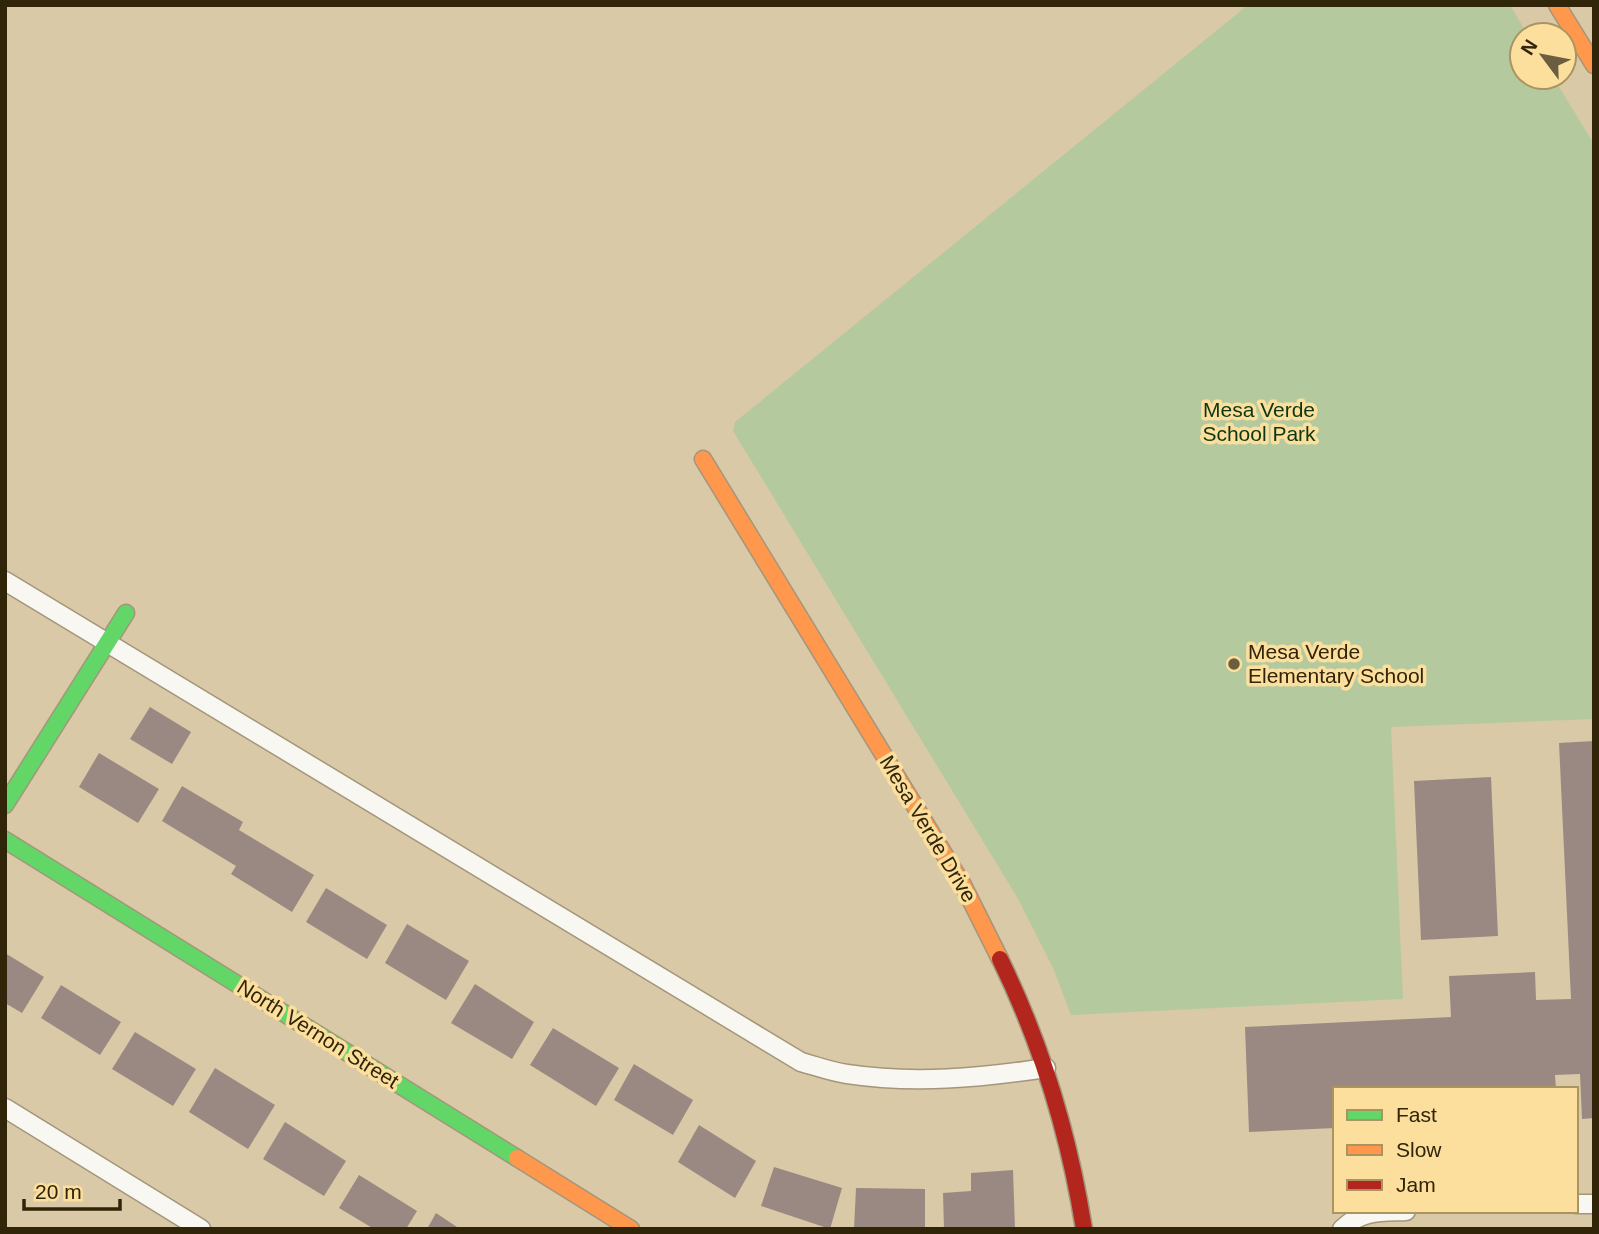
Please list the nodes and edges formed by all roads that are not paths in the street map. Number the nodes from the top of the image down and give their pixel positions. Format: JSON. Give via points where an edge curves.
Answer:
{"nodes":[{"id":1,"x":1557,"y":5,"type":"edge"},
{"id":2,"x":1594,"y":65,"type":"edge"},
{"id":3,"x":703,"y":459,"type":"dead end"},
{"id":4,"x":5,"y":581,"type":"edge"},
{"id":5,"x":126,"y":613,"type":"dead end"},
{"id":6,"x":107,"y":643,"type":"junction"},
{"id":7,"x":5,"y":805,"type":"edge"},
{"id":8,"x":5,"y":840,"type":"edge"},
{"id":9,"x":1046,"y":1068,"type":"junction"},
{"id":10,"x":5,"y":1108,"type":"edge"},
{"id":11,"x":1370,"y":1213,"type":"edge"},
{"id":12,"x":201,"y":1229,"type":"edge"},
{"id":13,"x":631,"y":1229,"type":"edge"},
{"id":14,"x":1084,"y":1229,"type":"edge"},
{"id":15,"x":1342,"y":1229,"type":"edge"}],
"edges":[{"from":1,"to":2,"type":"street"},
{"from":3,"to":9,"type":"street","name":"Mesa Verde Drive","via":[[962,886],[1012,982]]},
{"from":4,"to":6,"type":"lane"},
{"from":5,"to":6,"type":"street"},
{"from":6,"to":7,"type":"street"},
{"from":6,"to":9,"type":"lane","via":[[800,1062],[846,1074],[923,1080]]},
{"from":8,"to":13,"type":"street","name":"North Vernon Street"},
{"from":9,"to":14,"type":"street","name":"Mesa Verde Drive","via":[[1068,1144]]},
{"from":10,"to":12,"type":"lane"},
{"from":11,"to":15,"type":"lane","via":[[1353,1218]]}]}
